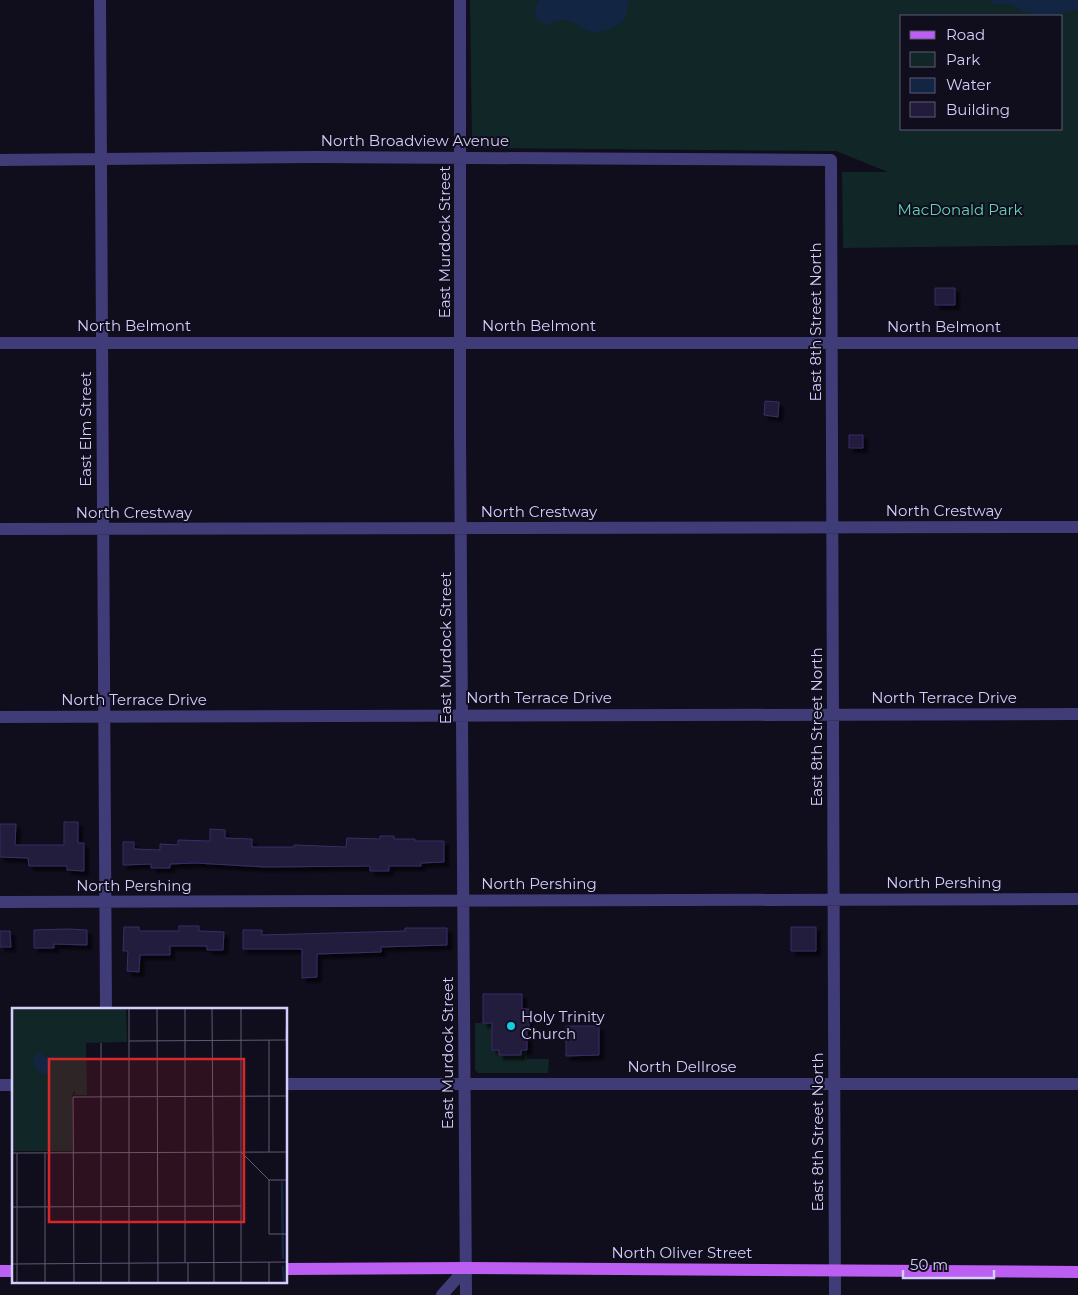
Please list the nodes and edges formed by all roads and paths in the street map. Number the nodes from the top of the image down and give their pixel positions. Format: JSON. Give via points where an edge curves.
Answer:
{"nodes":[{"id":1,"x":100,"y":0,"type":"edge"},
{"id":2,"x":460,"y":0,"type":"edge"},
{"id":3,"x":462,"y":158,"type":"junction"},
{"id":4,"x":0,"y":160,"type":"edge"},
{"id":5,"x":100,"y":160,"type":"junction"},
{"id":6,"x":831,"y":160,"type":"joint"},
{"id":7,"x":102,"y":342,"type":"junction"},
{"id":8,"x":460,"y":342,"type":"junction"},
{"id":9,"x":0,"y":343,"type":"edge"},
{"id":10,"x":833,"y":343,"type":"junction"},
{"id":11,"x":1078,"y":343,"type":"edge"},
{"id":12,"x":1078,"y":527,"type":"edge"},
{"id":13,"x":461,"y":528,"type":"junction"},
{"id":14,"x":833,"y":528,"type":"junction"},
{"id":15,"x":0,"y":529,"type":"edge"},
{"id":16,"x":104,"y":529,"type":"junction"},
{"id":17,"x":462,"y":714,"type":"junction"},
{"id":18,"x":833,"y":714,"type":"junction"},
{"id":19,"x":1078,"y":714,"type":"edge"},
{"id":20,"x":104,"y":716,"type":"junction"},
{"id":21,"x":0,"y":717,"type":"edge"},
{"id":22,"x":1078,"y":899,"type":"edge"},
{"id":23,"x":833,"y":900,"type":"junction"},
{"id":24,"x":464,"y":901,"type":"junction"},
{"id":25,"x":0,"y":902,"type":"edge"},
{"id":26,"x":105,"y":902,"type":"junction"},
{"id":27,"x":106,"y":1008,"type":"edge"},
{"id":28,"x":464,"y":1083,"type":"junction"},
{"id":29,"x":834,"y":1083,"type":"junction"},
{"id":30,"x":288,"y":1084,"type":"edge"},
{"id":31,"x":1078,"y":1084,"type":"edge"},
{"id":32,"x":466,"y":1268,"type":"junction"},
{"id":33,"x":288,"y":1269,"type":"edge"},
{"id":34,"x":835,"y":1271,"type":"junction"},
{"id":35,"x":1078,"y":1272,"type":"edge"},
{"id":36,"x":442,"y":1295,"type":"edge"},
{"id":37,"x":466,"y":1295,"type":"edge"},
{"id":38,"x":835,"y":1295,"type":"edge"}],
"edges":[{"from":1,"to":5,"type":"street","name":"East Elm Street"},
{"from":2,"to":3,"type":"street","name":"East Murdock Street"},
{"from":3,"to":5,"type":"street","name":"North Broadview Avenue"},
{"from":3,"to":6,"type":"street","name":"North Broadview Avenue"},
{"from":3,"to":8,"type":"street","name":"East Murdock Street"},
{"from":4,"to":5,"type":"street","name":"North Broadview Avenue"},
{"from":5,"to":7,"type":"street","name":"East Elm Street"},
{"from":6,"to":10,"type":"street","name":"East 8th Street North"},
{"from":7,"to":8,"type":"street","name":"North Belmont"},
{"from":7,"to":9,"type":"street","name":"North Belmont"},
{"from":7,"to":16,"type":"street","name":"East Elm Street"},
{"from":8,"to":10,"type":"street","name":"North Belmont"},
{"from":8,"to":13,"type":"street","name":"East Murdock Street"},
{"from":10,"to":11,"type":"street","name":"North Belmont"},
{"from":10,"to":14,"type":"street","name":"East 8th Street North"},
{"from":12,"to":14,"type":"street","name":"North Crestway"},
{"from":13,"to":14,"type":"street","name":"North Crestway"},
{"from":13,"to":16,"type":"street","name":"North Crestway"},
{"from":13,"to":17,"type":"street","name":"East Murdock Street"},
{"from":14,"to":18,"type":"street","name":"East 8th Street North"},
{"from":15,"to":16,"type":"street","name":"North Crestway"},
{"from":16,"to":20,"type":"street","name":"East Elm Street"},
{"from":17,"to":18,"type":"street","name":"North Terrace Drive"},
{"from":17,"to":20,"type":"street","name":"North Terrace Drive"},
{"from":17,"to":24,"type":"street","name":"East Murdock Street"},
{"from":18,"to":19,"type":"street","name":"North Terrace Drive"},
{"from":18,"to":23,"type":"street","name":"East 8th Street North"},
{"from":20,"to":21,"type":"street","name":"North Terrace Drive"},
{"from":20,"to":26,"type":"street","name":"East Elm Street"},
{"from":22,"to":23,"type":"street","name":"North Pershing"},
{"from":23,"to":24,"type":"street","name":"North Pershing"},
{"from":23,"to":29,"type":"street","name":"East 8th Street North"},
{"from":24,"to":26,"type":"street","name":"North Pershing"},
{"from":24,"to":28,"type":"street","name":"East Murdock Street"},
{"from":25,"to":26,"type":"street","name":"North Pershing"},
{"from":26,"to":27,"type":"street","name":"East Elm Street"},
{"from":28,"to":29,"type":"street","name":"North Dellrose"},
{"from":28,"to":30,"type":"street","name":"North Dellrose"},
{"from":28,"to":32,"type":"street","name":"East Murdock Street"},
{"from":29,"to":31,"type":"street","name":"North Dellrose"},
{"from":29,"to":34,"type":"street","name":"East 8th Street North"},
{"from":32,"to":33,"type":"main road","name":"North Oliver Street"},
{"from":32,"to":34,"type":"main road","name":"North Oliver Street"},
{"from":32,"to":36,"type":"street"},
{"from":32,"to":37,"type":"street","name":"East Murdock Street"},
{"from":34,"to":35,"type":"main road","name":"North Oliver Street"},
{"from":34,"to":38,"type":"street","name":"East 8th Street North"}]}
